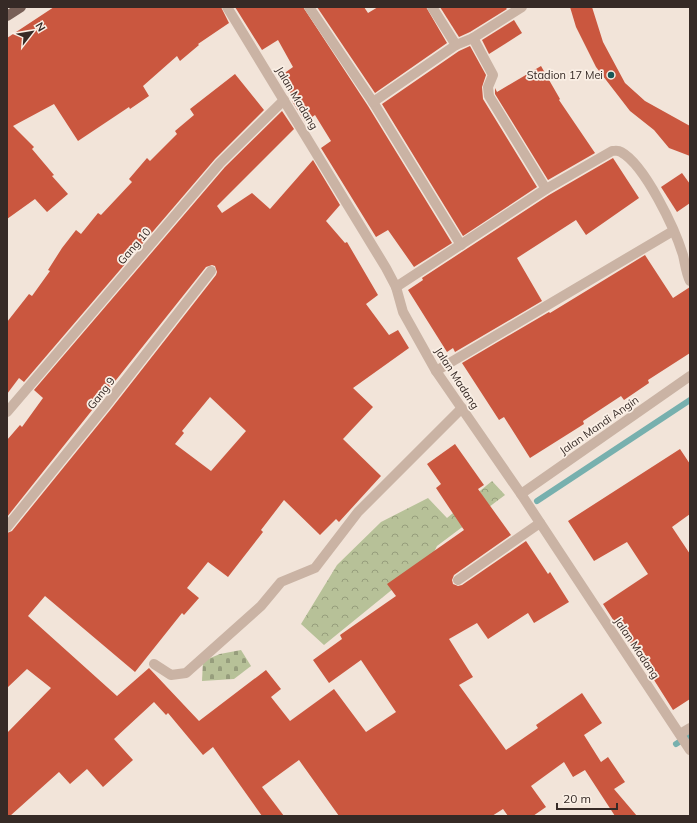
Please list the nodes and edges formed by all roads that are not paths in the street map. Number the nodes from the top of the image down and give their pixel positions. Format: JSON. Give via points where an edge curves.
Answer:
{"nodes":[{"id":1,"x":21,"y":7,"type":"edge"},
{"id":2,"x":227,"y":7,"type":"edge"},
{"id":3,"x":309,"y":7,"type":"edge"},
{"id":4,"x":432,"y":7,"type":"edge"},
{"id":5,"x":522,"y":7,"type":"edge"},
{"id":6,"x":7,"y":16,"type":"edge"},
{"id":7,"x":473,"y":38,"type":"junction"},
{"id":8,"x":456,"y":45,"type":"junction"},
{"id":9,"x":284,"y":100,"type":"junction"},
{"id":10,"x":373,"y":102,"type":"junction"},
{"id":11,"x":546,"y":189,"type":"junction"},
{"id":12,"x":673,"y":231,"type":"junction"},
{"id":13,"x":461,"y":245,"type":"junction"},
{"id":14,"x":211,"y":271,"type":"dead end"},
{"id":15,"x":690,"y":282,"type":"edge"},
{"id":16,"x":396,"y":287,"type":"junction"},
{"id":17,"x":436,"y":371,"type":"junction"},
{"id":18,"x":690,"y":376,"type":"edge"},
{"id":19,"x":462,"y":408,"type":"junction"},
{"id":20,"x":7,"y":412,"type":"edge"},
{"id":21,"x":522,"y":494,"type":"junction"},
{"id":22,"x":540,"y":523,"type":"junction"},
{"id":23,"x":7,"y":527,"type":"edge"},
{"id":24,"x":458,"y":580,"type":"dead end"},
{"id":25,"x":154,"y":664,"type":"dead end"},
{"id":26,"x":690,"y":728,"type":"edge"},
{"id":27,"x":680,"y":734,"type":"junction"},
{"id":28,"x":690,"y":750,"type":"edge"}],
"edges":[{"from":1,"to":6,"type":"main road"},
{"from":2,"to":9,"type":"street","name":"Jalan Madang"},
{"from":3,"to":10,"type":"street"},
{"from":4,"to":8,"type":"street"},
{"from":5,"to":7,"type":"street"},
{"from":7,"to":8,"type":"street"},
{"from":7,"to":11,"type":"street","via":[[493,75],[488,87],[489,96]]},
{"from":8,"to":10,"type":"street"},
{"from":9,"to":16,"type":"street","name":"Jalan Madang"},
{"from":9,"to":20,"type":"street","name":"Gang 10","via":[[220,163]]},
{"from":10,"to":13,"type":"street"},
{"from":11,"to":12,"type":"street","via":[[603,154],[620,151],[648,180]]},
{"from":11,"to":13,"type":"street"},
{"from":12,"to":15,"type":"street"},
{"from":12,"to":17,"type":"street"},
{"from":13,"to":16,"type":"street"},
{"from":14,"to":23,"type":"street","name":"Gang 9","via":[[102,411]]},
{"from":16,"to":17,"type":"street","name":"Jalan Madang","via":[[403,312]]},
{"from":17,"to":19,"type":"street","name":"Jalan Madang"},
{"from":18,"to":21,"type":"street","name":"Jalan Mandi Angin"},
{"from":19,"to":21,"type":"street","name":"Jalan Madang"},
{"from":19,"to":25,"type":"street","via":[[358,512],[315,568],[281,582],[261,606],[186,672],[171,675]]},
{"from":21,"to":22,"type":"street","name":"Jalan Madang"},
{"from":22,"to":24,"type":"street"},
{"from":22,"to":27,"type":"street","name":"Jalan Madang"},
{"from":26,"to":27,"type":"street"},
{"from":27,"to":28,"type":"street","name":"Jalan Madang"}]}
